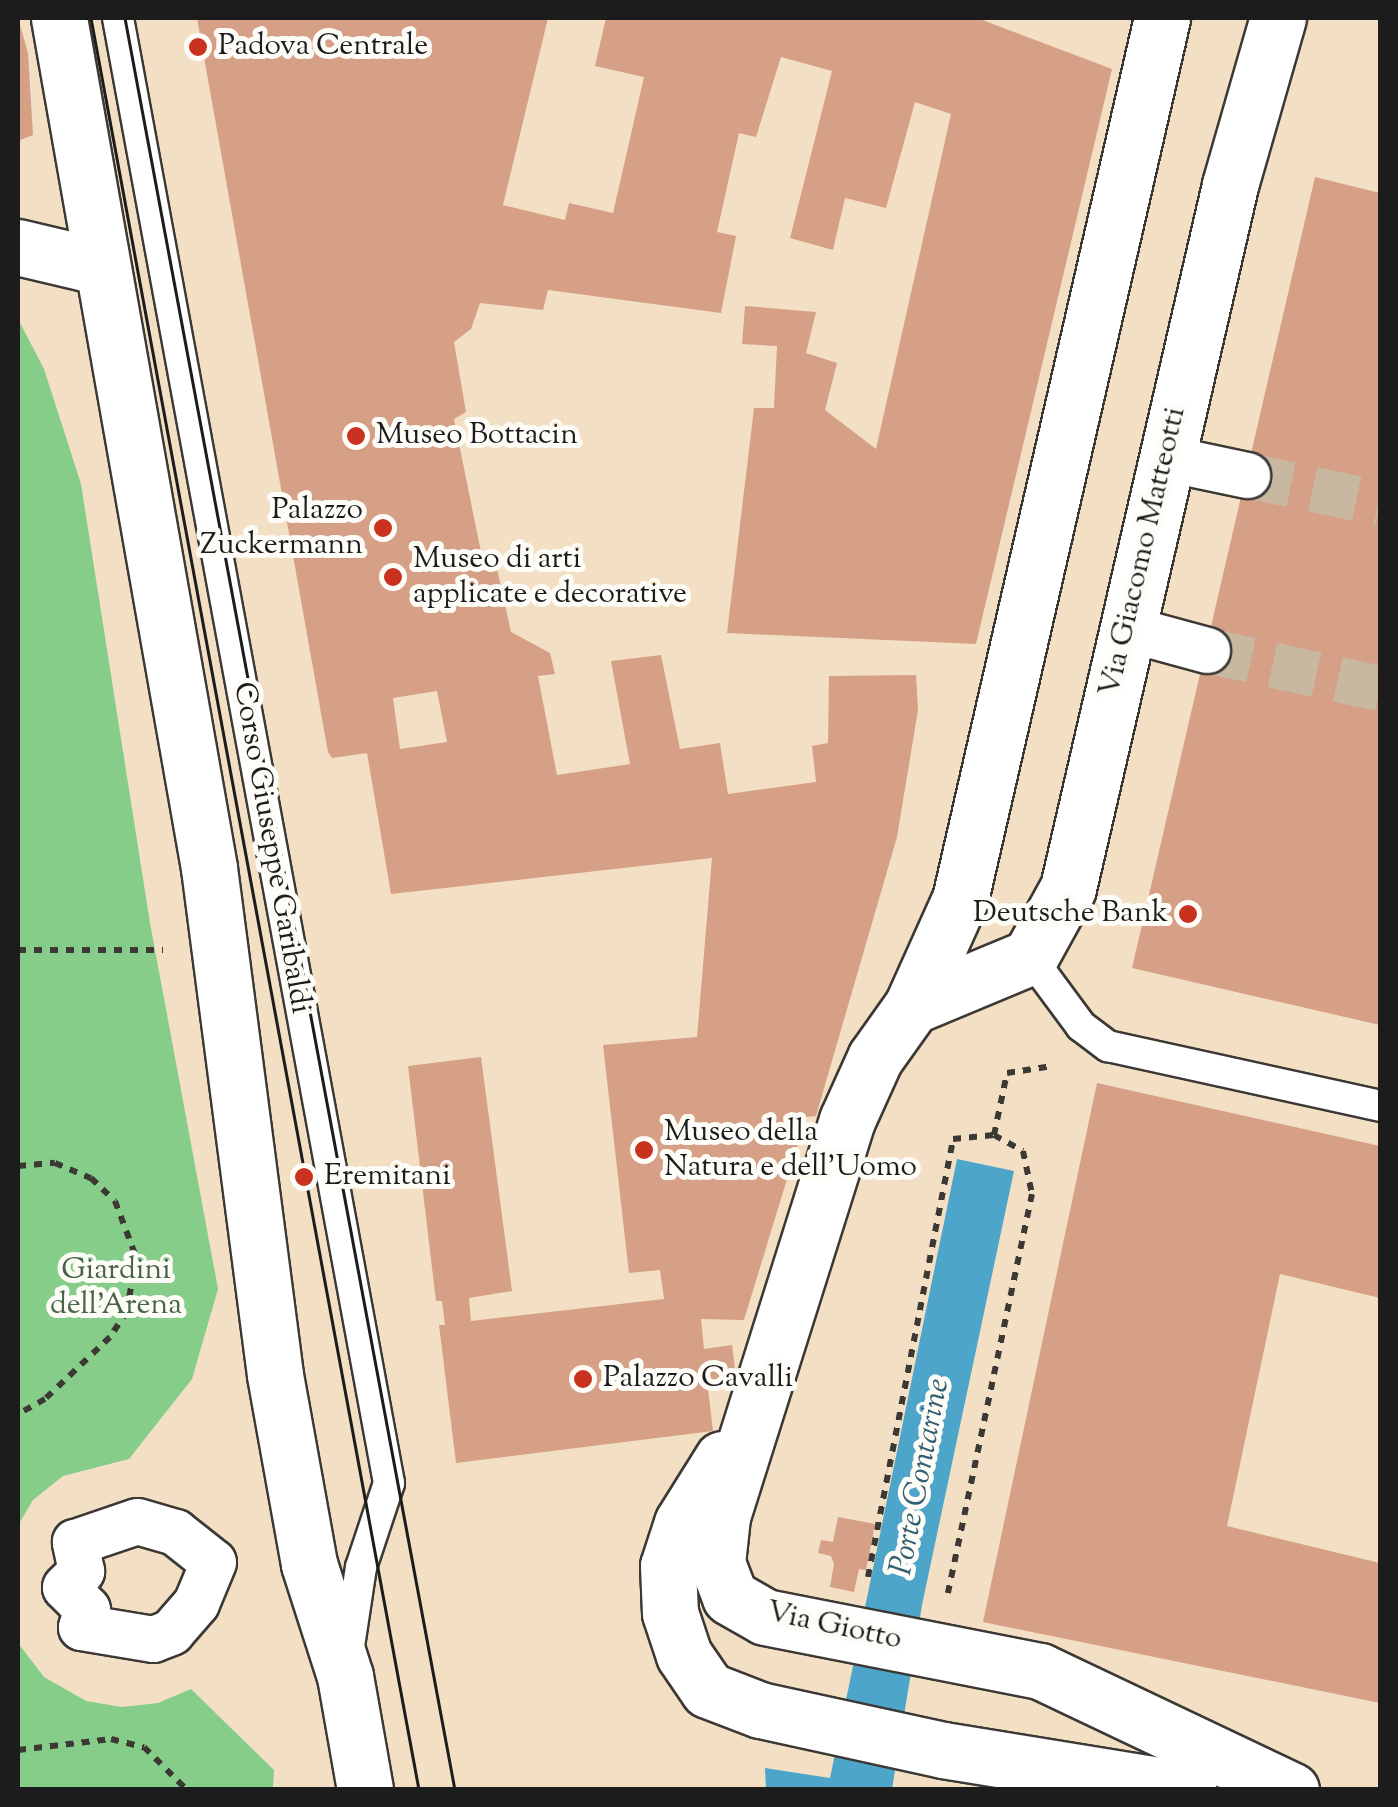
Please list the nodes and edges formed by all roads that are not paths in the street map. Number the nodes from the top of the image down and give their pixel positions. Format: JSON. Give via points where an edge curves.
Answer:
{"nodes":[{"id":1,"x":59,"y":18,"type":"edge"},
{"id":2,"x":118,"y":18,"type":"edge"},
{"id":3,"x":1162,"y":18,"type":"edge"},
{"id":4,"x":1278,"y":18,"type":"edge"},
{"id":5,"x":18,"y":247,"type":"edge"},
{"id":6,"x":102,"y":268,"type":"junction"},
{"id":7,"x":1166,"y":458,"type":"junction"},
{"id":8,"x":1247,"y":475,"type":"tunnel mouth"},
{"id":9,"x":1126,"y":628,"type":"junction"},
{"id":10,"x":1207,"y":650,"type":"tunnel mouth"},
{"id":11,"x":1030,"y":957,"type":"junction"},
{"id":12,"x":912,"y":1006,"type":"junction"},
{"id":13,"x":1380,"y":1106,"type":"edge"},
{"id":14,"x":752,"y":1420,"type":"junction"},
{"id":15,"x":345,"y":1676,"type":"junction"},
{"id":16,"x":365,"y":1790,"type":"edge"},
{"id":17,"x":1189,"y":1790,"type":"edge"},
{"id":18,"x":1291,"y":1790,"type":"edge"}],
"edges":[{"from":1,"to":6,"type":"street","name":"Corso Giuseppe Garibaldi"},
{"from":2,"to":15,"type":"lane","name":"Corso Giuseppe Garibaldi","via":[[389,1483],[358,1580]]},
{"from":3,"to":12,"type":"street","via":[[960,898]]},
{"from":4,"to":7,"type":"street","name":"Via Giacomo Matteotti","via":[[1230,186]]},
{"from":5,"to":6,"type":"street"},
{"from":6,"to":15,"type":"street","name":"Corso Giuseppe Garibaldi","via":[[209,868],[275,1375],[309,1564]]},
{"from":7,"to":8,"type":"street"},
{"from":7,"to":9,"type":"street","name":"Via Giacomo Matteotti"},
{"from":9,"to":10,"type":"street"},
{"from":9,"to":11,"type":"street","name":"Via Giacomo Matteotti","via":[[1068,888]]},
{"from":11,"to":12,"type":"street"},
{"from":11,"to":13,"type":"lane","via":[[1081,1026],[1108,1046]]},
{"from":12,"to":14,"type":"street","via":[[875,1058],[847,1120]]},
{"from":14,"to":17,"type":"street","via":[[690,1510],[668,1566],[670,1614],[684,1655],[708,1690],[760,1710],[928,1746]]},
{"from":14,"to":18,"type":"street","name":"Via Giotto","via":[[722,1517],[716,1563],[730,1597],[765,1617],[946,1627]]},
{"from":15,"to":16,"type":"street","name":"Corso Giuseppe Garibaldi"}]}
